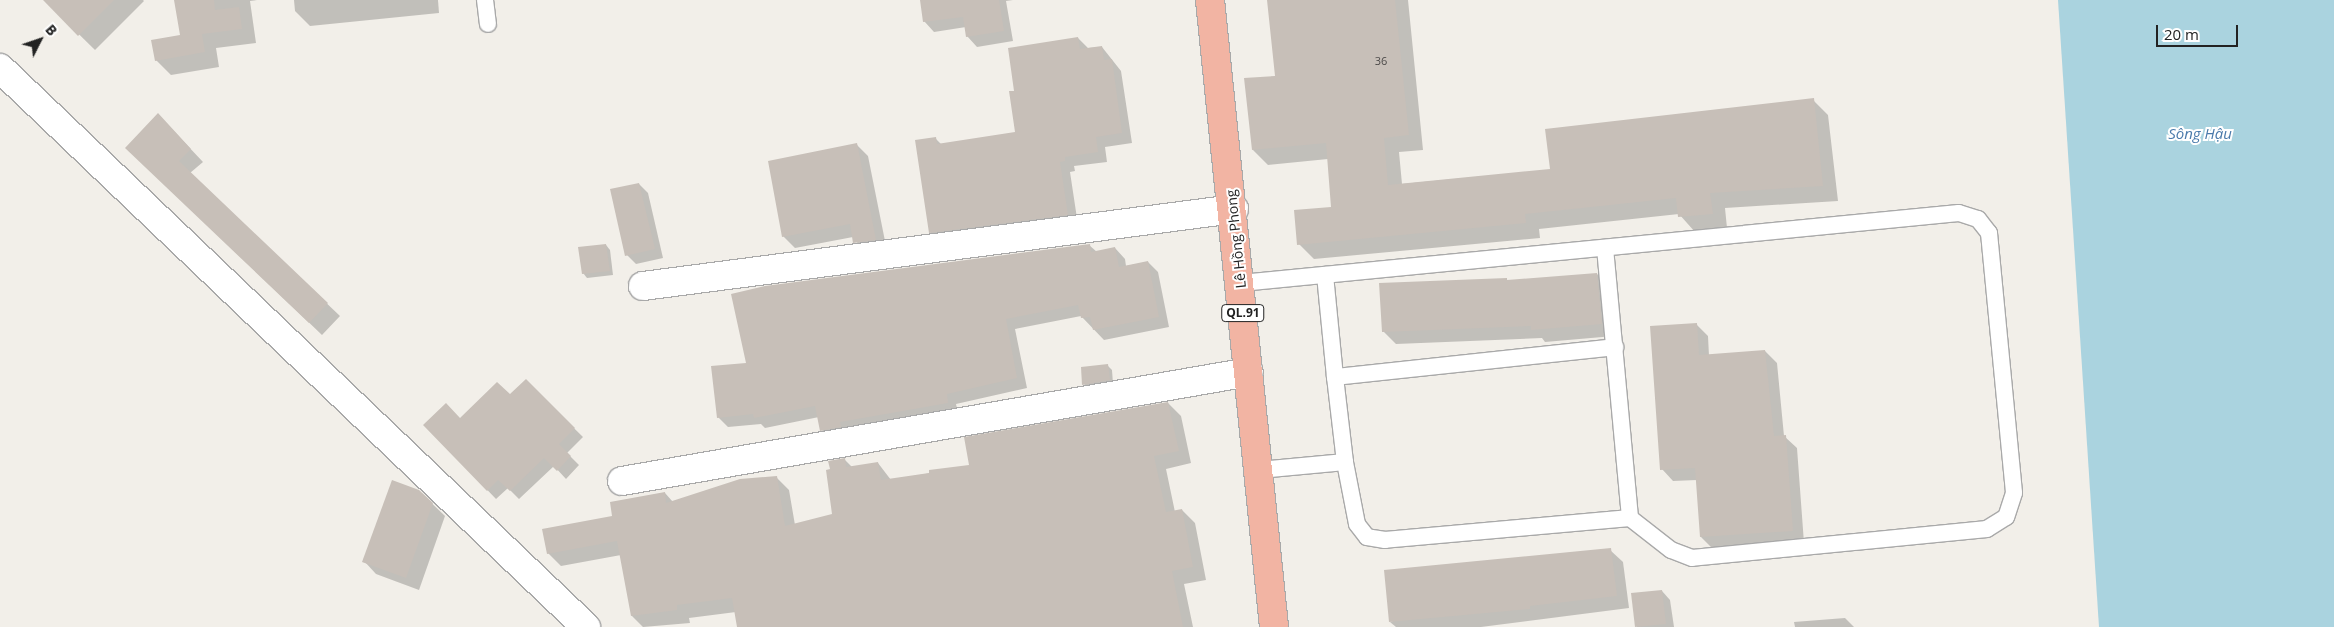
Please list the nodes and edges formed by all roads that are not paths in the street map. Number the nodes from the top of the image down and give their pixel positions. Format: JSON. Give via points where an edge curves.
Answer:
{"nodes":[{"id":1,"x":485,"y":0,"type":"edge"},
{"id":2,"x":1210,"y":0,"type":"edge"},
{"id":3,"x":488,"y":24,"type":"dead end"},
{"id":4,"x":0,"y":68,"type":"edge"},
{"id":5,"x":1234,"y":209,"type":"junction"},
{"id":6,"x":1605,"y":248,"type":"junction"},
{"id":7,"x":1325,"y":275,"type":"junction"},
{"id":8,"x":1241,"y":283,"type":"junction"},
{"id":9,"x":644,"y":286,"type":"dead end"},
{"id":10,"x":1615,"y":347,"type":"junction"},
{"id":11,"x":1249,"y":372,"type":"junction"},
{"id":12,"x":1335,"y":377,"type":"junction"},
{"id":13,"x":1344,"y":462,"type":"junction"},
{"id":14,"x":1259,"y":470,"type":"junction"},
{"id":15,"x":622,"y":481,"type":"dead end"},
{"id":16,"x":1630,"y":518,"type":"junction"},
{"id":17,"x":586,"y":627,"type":"edge"},
{"id":18,"x":1274,"y":627,"type":"edge"}],
"edges":[{"from":1,"to":3,"type":"lane"},
{"from":2,"to":5,"type":"highway","name":"Lê Hồng Phong","number":"QL.91"},
{"from":4,"to":17,"type":"street"},
{"from":5,"to":8,"type":"highway","name":"Lê Hồng Phong","number":"QL.91"},
{"from":5,"to":9,"type":"street"},
{"from":6,"to":7,"type":"lane"},
{"from":6,"to":10,"type":"lane"},
{"from":6,"to":16,"type":"lane","via":[[1959,213],[1978,220],[1989,233],[2014,493],[2006,517],[1987,529],[1714,558],[1692,558],[1671,550]]},
{"from":7,"to":8,"type":"lane"},
{"from":7,"to":12,"type":"lane"},
{"from":8,"to":11,"type":"highway","name":"Lê Hồng Phong","number":"QL.91"},
{"from":10,"to":12,"type":"lane"},
{"from":10,"to":16,"type":"lane"},
{"from":11,"to":14,"type":"highway","name":"Lê Hồng Phong","number":"QL.91"},
{"from":11,"to":15,"type":"street"},
{"from":12,"to":13,"type":"lane"},
{"from":13,"to":14,"type":"lane"},
{"from":13,"to":16,"type":"lane","via":[[1357,524],[1367,536],[1385,540]]},
{"from":14,"to":18,"type":"highway","name":"Lê Hồng Phong","number":"QL.91"}]}
